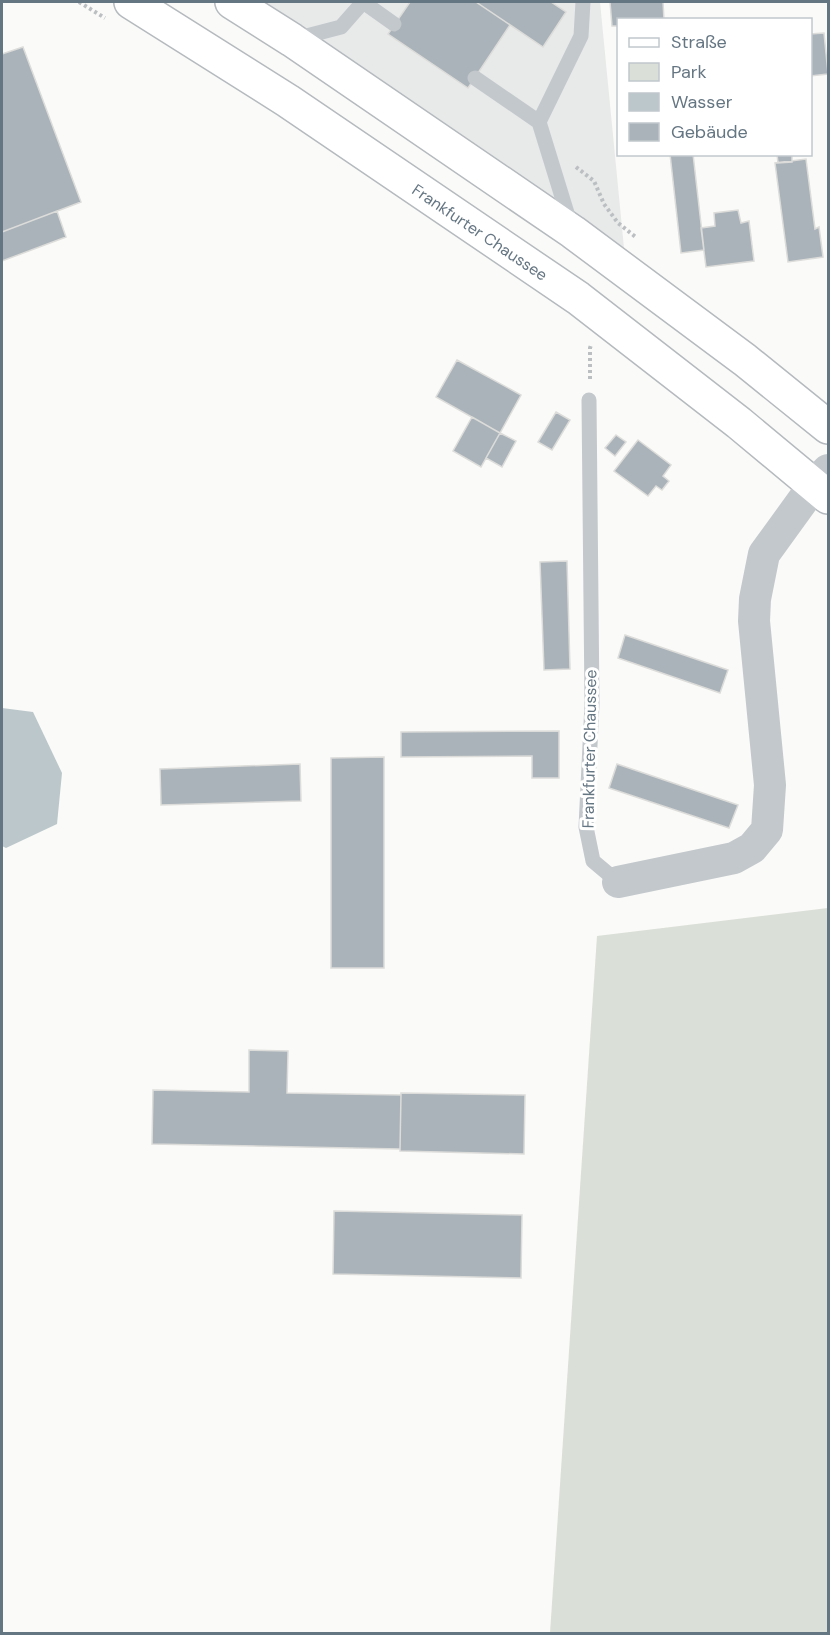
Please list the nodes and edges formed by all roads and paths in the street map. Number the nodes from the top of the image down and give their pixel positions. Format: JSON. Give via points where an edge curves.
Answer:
{"nodes":[{"id":1,"x":130,"y":2,"type":"edge"},
{"id":2,"x":232,"y":2,"type":"edge"},
{"id":3,"x":362,"y":2,"type":"edge"},
{"id":4,"x":583,"y":2,"type":"edge"},
{"id":5,"x":394,"y":24,"type":"dead end"},
{"id":6,"x":292,"y":40,"type":"junction"},
{"id":7,"x":475,"y":78,"type":"dead end"},
{"id":8,"x":539,"y":122,"type":"junction"},
{"id":9,"x":547,"y":148,"type":"junction"},
{"id":10,"x":573,"y":232,"type":"junction"},
{"id":11,"x":637,"y":238,"type":"dead end"},
{"id":12,"x":593,"y":340,"type":"dead end"},
{"id":13,"x":589,"y":400,"type":"joint"},
{"id":14,"x":828,"y":427,"type":"edge"},
{"id":15,"x":824,"y":484,"type":"edge"},
{"id":16,"x":618,"y":882,"type":"joint"}],
"edges":[{"from":1,"to":15,"type":"main road","name":"Frankfurter Chaussee","via":[[288,101],[578,298]]},
{"from":2,"to":6,"type":"main road"},
{"from":3,"to":5,"type":"lane"},
{"from":3,"to":6,"type":"lane","via":[[341,27]]},
{"from":4,"to":8,"type":"lane","via":[[581,36]]},
{"from":6,"to":10,"type":"main road"},
{"from":7,"to":8,"type":"lane"},
{"from":8,"to":9,"type":"lane"},
{"from":9,"to":10,"type":"lane"},
{"from":9,"to":11,"type":"path","via":[[594,181],[618,223]]},
{"from":10,"to":14,"type":"main road"},
{"from":12,"to":13,"type":"path"},
{"from":13,"to":16,"type":"lane","name":"Frankfurter Chaussee","via":[[591,704],[586,827],[593,861]]},
{"from":15,"to":16,"type":"street","name":"Frankfurter Chaussee","via":[[764,554],[755,599],[770,785],[767,830],[753,848],[734,858]]}]}
